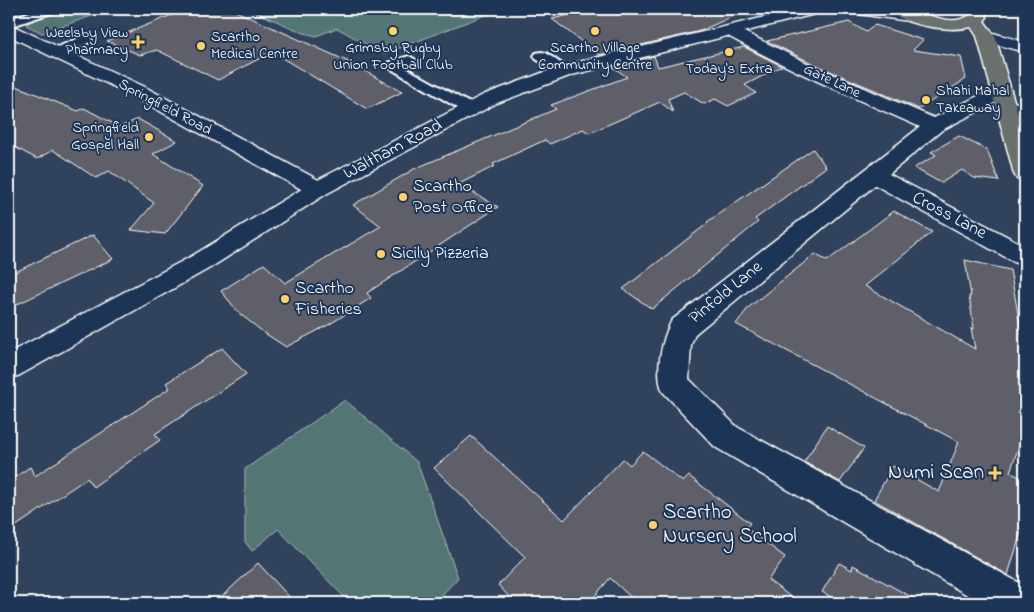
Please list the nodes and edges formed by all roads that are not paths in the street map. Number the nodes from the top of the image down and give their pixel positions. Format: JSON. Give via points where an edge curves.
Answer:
{"nodes":[{"id":1,"x":50,"y":9,"type":"edge"},
{"id":2,"x":831,"y":9,"type":"edge"},
{"id":3,"x":858,"y":9,"type":"edge"},
{"id":4,"x":814,"y":10,"type":"edge"},
{"id":5,"x":903,"y":12,"type":"edge"},
{"id":6,"x":976,"y":15,"type":"edge"},
{"id":7,"x":932,"y":22,"type":"junction"},
{"id":8,"x":9,"y":23,"type":"edge"},
{"id":9,"x":9,"y":29,"type":"edge"},
{"id":10,"x":732,"y":31,"type":"junction"},
{"id":11,"x":986,"y":36,"type":"junction"},
{"id":12,"x":86,"y":39,"type":"dead end"},
{"id":13,"x":1025,"y":47,"type":"edge"},
{"id":14,"x":56,"y":53,"type":"junction"},
{"id":15,"x":541,"y":56,"type":"dead end"},
{"id":16,"x":409,"y":60,"type":"dead end"},
{"id":17,"x":565,"y":71,"type":"junction"},
{"id":18,"x":1000,"y":88,"type":"junction"},
{"id":19,"x":470,"y":108,"type":"junction"},
{"id":20,"x":1025,"y":113,"type":"edge"},
{"id":21,"x":935,"y":126,"type":"junction"},
{"id":22,"x":1025,"y":174,"type":"edge"},
{"id":23,"x":873,"y":175,"type":"junction"},
{"id":24,"x":318,"y":189,"type":"junction"},
{"id":25,"x":1025,"y":257,"type":"edge"},
{"id":26,"x":9,"y":367,"type":"edge"},
{"id":27,"x":1018,"y":603,"type":"edge"}],
"edges":[{"from":1,"to":8,"type":"lane"},
{"from":2,"to":4,"type":"street","name":"Waltham Road"},
{"from":3,"to":5,"type":"street"},
{"from":4,"to":10,"type":"street","name":"Waltham Road"},
{"from":5,"to":7,"type":"main road"},
{"from":6,"to":7,"type":"main road","via":[[964,24]]},
{"from":6,"to":11,"type":"main road"},
{"from":7,"to":18,"type":"main road","via":[[966,42]]},
{"from":9,"to":14,"type":"street","name":"Springfield Road"},
{"from":10,"to":17,"type":"street","name":"Waltham Road"},
{"from":10,"to":21,"type":"street","name":"Gate Lane","via":[[836,84]]},
{"from":11,"to":13,"type":"street"},
{"from":11,"to":18,"type":"main road"},
{"from":12,"to":14,"type":"lane"},
{"from":14,"to":24,"type":"street","name":"Springfield Road","via":[[136,90]]},
{"from":15,"to":17,"type":"lane"},
{"from":16,"to":19,"type":"lane","via":[[393,66]]},
{"from":17,"to":19,"type":"street","name":"Waltham Road"},
{"from":18,"to":20,"type":"street"},
{"from":18,"to":21,"type":"street","name":"Pinfold Lane"},
{"from":18,"to":22,"type":"main road"},
{"from":19,"to":24,"type":"street","name":"Waltham Road"},
{"from":21,"to":23,"type":"street","name":"Pinfold Lane"},
{"from":23,"to":25,"type":"street","name":"Cross Lane"},
{"from":23,"to":27,"type":"street","name":"Pinfold Lane","via":[[682,328],[677,345],[674,383],[726,437]]},
{"from":24,"to":26,"type":"street","name":"Waltham Road","via":[[201,262]]}]}
